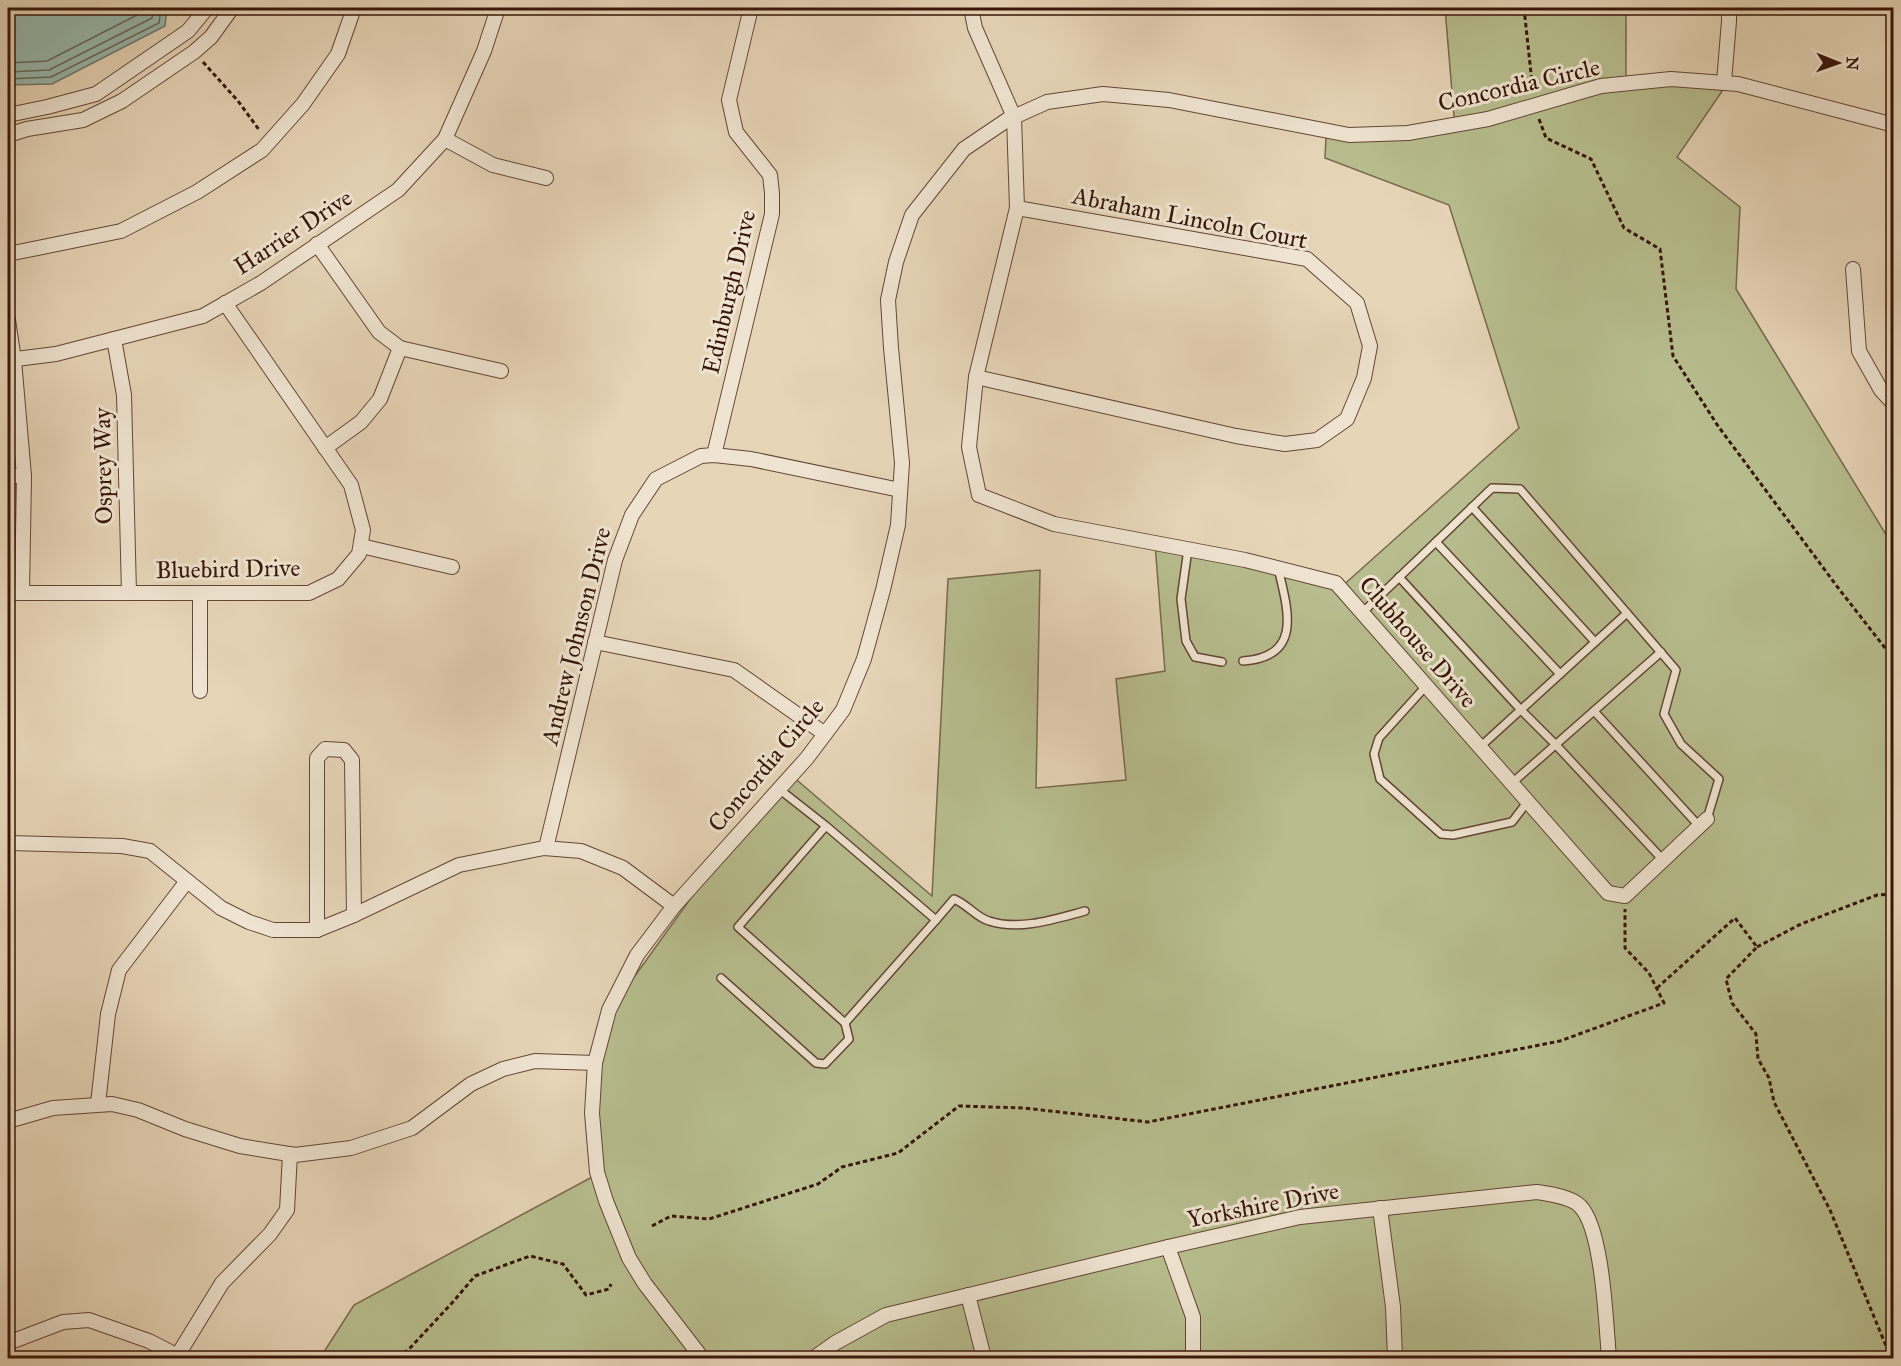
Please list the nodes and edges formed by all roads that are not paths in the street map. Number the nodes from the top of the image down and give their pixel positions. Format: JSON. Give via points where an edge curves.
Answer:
{"nodes":[{"id":1,"x":207,"y":8,"type":"edge"},
{"id":2,"x":232,"y":8,"type":"edge"},
{"id":3,"x":354,"y":8,"type":"edge"},
{"id":4,"x":498,"y":8,"type":"edge"},
{"id":5,"x":751,"y":8,"type":"edge"},
{"id":6,"x":970,"y":8,"type":"edge"},
{"id":7,"x":1729,"y":8,"type":"edge"},
{"id":8,"x":1724,"y":82,"type":"junction"},
{"id":9,"x":8,"y":115,"type":"edge"},
{"id":10,"x":1014,"y":117,"type":"junction"},
{"id":11,"x":1893,"y":124,"type":"edge"},
{"id":12,"x":8,"y":135,"type":"edge"},
{"id":13,"x":445,"y":139,"type":"junction"},
{"id":14,"x":546,"y":178,"type":"dead end"},
{"id":15,"x":1017,"y":208,"type":"junction"},
{"id":16,"x":317,"y":244,"type":"junction"},
{"id":17,"x":8,"y":254,"type":"edge"},
{"id":18,"x":1853,"y":268,"type":"dead end"},
{"id":19,"x":225,"y":303,"type":"junction"},
{"id":20,"x":8,"y":320,"type":"edge"},
{"id":21,"x":114,"y":339,"type":"junction"},
{"id":22,"x":400,"y":348,"type":"junction"},
{"id":23,"x":11,"y":360,"type":"edge"},
{"id":24,"x":501,"y":371,"type":"dead end"},
{"id":25,"x":976,"y":377,"type":"junction"},
{"id":26,"x":1893,"y":404,"type":"edge"},
{"id":27,"x":325,"y":448,"type":"junction"},
{"id":28,"x":714,"y":455,"type":"junction"},
{"id":29,"x":8,"y":476,"type":"edge"},
{"id":30,"x":24,"y":476,"type":"junction"},
{"id":31,"x":900,"y":490,"type":"junction"},
{"id":32,"x":1472,"y":507,"type":"junction"},
{"id":33,"x":1436,"y":542,"type":"junction"},
{"id":34,"x":361,"y":546,"type":"junction"},
{"id":35,"x":1188,"y":549,"type":"junction"},
{"id":36,"x":452,"y":567,"type":"dead end"},
{"id":37,"x":1278,"y":568,"type":"junction"},
{"id":38,"x":1399,"y":577,"type":"junction"},
{"id":39,"x":8,"y":593,"type":"edge"},
{"id":40,"x":22,"y":593,"type":"junction"},
{"id":41,"x":129,"y":593,"type":"junction"},
{"id":42,"x":200,"y":593,"type":"junction"},
{"id":43,"x":1362,"y":613,"type":"junction"},
{"id":44,"x":1627,"y":613,"type":"junction"},
{"id":45,"x":596,"y":642,"type":"junction"},
{"id":46,"x":1595,"y":642,"type":"junction"},
{"id":47,"x":1661,"y":652,"type":"junction"},
{"id":48,"x":1243,"y":661,"type":"dead end"},
{"id":49,"x":1222,"y":662,"type":"dead end"},
{"id":50,"x":1560,"y":674,"type":"junction"},
{"id":51,"x":1426,"y":686,"type":"junction"},
{"id":52,"x":200,"y":690,"type":"dead end"},
{"id":53,"x":1521,"y":710,"type":"junction"},
{"id":54,"x":1594,"y":711,"type":"junction"},
{"id":55,"x":825,"y":734,"type":"junction"},
{"id":56,"x":1556,"y":745,"type":"junction"},
{"id":57,"x":1480,"y":747,"type":"junction"},
{"id":58,"x":1512,"y":783,"type":"junction"},
{"id":59,"x":779,"y":789,"type":"junction"},
{"id":60,"x":1527,"y":801,"type":"junction"},
{"id":61,"x":1703,"y":823,"type":"junction"},
{"id":62,"x":826,"y":826,"type":"junction"},
{"id":63,"x":8,"y":843,"type":"edge"},
{"id":64,"x":546,"y":848,"type":"junction"},
{"id":65,"x":1663,"y":860,"type":"junction"},
{"id":66,"x":187,"y":880,"type":"junction"},
{"id":67,"x":674,"y":906,"type":"junction"},
{"id":68,"x":1085,"y":911,"type":"dead end"},
{"id":69,"x":354,"y":915,"type":"junction"},
{"id":70,"x":936,"y":920,"type":"junction"},
{"id":71,"x":317,"y":930,"type":"junction"},
{"id":72,"x":721,"y":978,"type":"dead end"},
{"id":73,"x":845,"y":1023,"type":"junction"},
{"id":74,"x":595,"y":1063,"type":"junction"},
{"id":75,"x":98,"y":1104,"type":"junction"},
{"id":76,"x":8,"y":1121,"type":"edge"},
{"id":77,"x":290,"y":1154,"type":"junction"},
{"id":78,"x":1380,"y":1208,"type":"junction"},
{"id":79,"x":1168,"y":1247,"type":"junction"},
{"id":80,"x":968,"y":1295,"type":"junction"},
{"id":81,"x":8,"y":1343,"type":"edge"},
{"id":82,"x":177,"y":1357,"type":"edge"},
{"id":83,"x":702,"y":1359,"type":"edge"},
{"id":84,"x":814,"y":1359,"type":"edge"},
{"id":85,"x":984,"y":1359,"type":"edge"},
{"id":86,"x":1193,"y":1359,"type":"edge"},
{"id":87,"x":1395,"y":1359,"type":"edge"},
{"id":88,"x":1609,"y":1359,"type":"edge"}],
"edges":[{"from":1,"to":9,"type":"street","via":[[188,32],[96,94]]},
{"from":2,"to":12,"type":"street","via":[[211,37],[194,52],[122,101],[83,120]]},
{"from":3,"to":17,"type":"street","via":[[338,54],[303,104],[261,150],[197,192],[121,231]]},
{"from":4,"to":13,"type":"street","name":"Harrier Drive","via":[[484,51]]},
{"from":5,"to":28,"type":"street","name":"Edinburgh Drive","via":[[729,100],[736,132],[770,174],[772,214]]},
{"from":6,"to":10,"type":"street"},
{"from":7,"to":8,"type":"street"},
{"from":8,"to":10,"type":"street","name":"Concordia Circle","via":[[1671,80],[1601,86],[1488,119],[1408,133],[1349,135],[1168,100],[1103,94],[1047,102]]},
{"from":8,"to":11,"type":"street","name":"Concordia Circle"},
{"from":10,"to":15,"type":"street"},
{"from":10,"to":31,"type":"street","name":"Concordia Circle","via":[[964,149],[912,215],[896,262],[888,300],[903,463]]},
{"from":13,"to":14,"type":"street","via":[[493,165]]},
{"from":13,"to":16,"type":"street","name":"Harrier Drive","via":[[398,190]]},
{"from":15,"to":25,"type":"street"},
{"from":15,"to":25,"type":"street","name":"Abraham Lincoln Court","via":[[1307,259],[1357,303],[1370,346],[1364,378],[1347,419],[1317,440],[1285,444]]},
{"from":16,"to":19,"type":"street","name":"Harrier Drive"},
{"from":16,"to":22,"type":"street","via":[[378,332]]},
{"from":18,"to":26,"type":"street","via":[[1859,351]]},
{"from":19,"to":21,"type":"street","name":"Harrier Drive","via":[[203,316]]},
{"from":19,"to":27,"type":"street"},
{"from":20,"to":23,"type":"street"},
{"from":21,"to":23,"type":"street","name":"Harrier Drive","via":[[56,354]]},
{"from":21,"to":41,"type":"street","name":"Osprey Way","via":[[124,395]]},
{"from":22,"to":24,"type":"street"},
{"from":22,"to":27,"type":"street","via":[[380,399],[361,422]]},
{"from":23,"to":30,"type":"street"},
{"from":25,"to":35,"type":"street","name":"Clubhouse Drive","via":[[969,447],[979,495],[1054,524]]},
{"from":27,"to":34,"type":"street","via":[[351,485],[363,530]]},
{"from":28,"to":31,"type":"street","name":"Andrew Johnson Drive"},
{"from":28,"to":45,"type":"street","name":"Andrew Johnson Drive","via":[[701,456],[656,479],[632,515],[615,560]]},
{"from":29,"to":30,"type":"street"},
{"from":30,"to":40,"type":"street"},
{"from":31,"to":55,"type":"street","name":"Concordia Circle","via":[[898,525],[864,659],[843,710]]},
{"from":32,"to":33,"type":"lane"},
{"from":32,"to":44,"type":"lane","via":[[1492,488],[1520,489]]},
{"from":32,"to":46,"type":"lane"},
{"from":33,"to":38,"type":"lane"},
{"from":33,"to":50,"type":"lane"},
{"from":34,"to":36,"type":"street"},
{"from":34,"to":42,"type":"street","name":"Bluebird Drive","via":[[338,579],[309,593]]},
{"from":35,"to":37,"type":"street","name":"Clubhouse Drive"},
{"from":35,"to":49,"type":"lane","via":[[1180,599],[1186,641],[1195,657]]},
{"from":37,"to":43,"type":"street","name":"Clubhouse Drive","via":[[1336,583]]},
{"from":37,"to":48,"type":"lane","via":[[1288,611],[1286,638],[1271,655]]},
{"from":38,"to":43,"type":"lane"},
{"from":38,"to":53,"type":"lane"},
{"from":39,"to":40,"type":"street","name":"Bluebird Drive"},
{"from":40,"to":41,"type":"street","name":"Bluebird Drive"},
{"from":41,"to":42,"type":"street","name":"Bluebird Drive"},
{"from":42,"to":52,"type":"street"},
{"from":43,"to":51,"type":"street","name":"Clubhouse Drive"},
{"from":44,"to":46,"type":"lane"},
{"from":44,"to":47,"type":"lane"},
{"from":45,"to":55,"type":"street","via":[[734,670]]},
{"from":45,"to":64,"type":"street","name":"Andrew Johnson Drive"},
{"from":46,"to":50,"type":"lane"},
{"from":47,"to":54,"type":"lane"},
{"from":47,"to":61,"type":"lane","via":[[1676,670],[1664,714],[1681,744],[1719,779]]},
{"from":50,"to":53,"type":"lane"},
{"from":51,"to":57,"type":"street","name":"Clubhouse Drive"},
{"from":51,"to":60,"type":"lane","via":[[1379,738],[1374,754],[1380,778],[1441,834],[1512,822]]},
{"from":53,"to":56,"type":"lane"},
{"from":53,"to":57,"type":"lane"},
{"from":54,"to":56,"type":"lane"},
{"from":54,"to":61,"type":"lane"},
{"from":55,"to":59,"type":"street","name":"Concordia Circle"},
{"from":56,"to":58,"type":"lane"},
{"from":56,"to":65,"type":"lane"},
{"from":57,"to":58,"type":"street","name":"Clubhouse Drive"},
{"from":58,"to":60,"type":"street","name":"Clubhouse Drive"},
{"from":59,"to":62,"type":"lane"},
{"from":59,"to":67,"type":"street","name":"Concordia Circle"},
{"from":60,"to":65,"type":"street","name":"Clubhouse Drive","via":[[1608,893],[1625,896]]},
{"from":61,"to":65,"type":"street"},
{"from":62,"to":70,"type":"lane"},
{"from":62,"to":73,"type":"lane","via":[[738,927]]},
{"from":63,"to":66,"type":"street","via":[[122,846],[150,851]]},
{"from":64,"to":67,"type":"street","via":[[581,851],[623,868]]},
{"from":64,"to":69,"type":"street","via":[[459,865]]},
{"from":66,"to":71,"type":"street","via":[[221,908],[249,922],[273,930]]},
{"from":66,"to":75,"type":"street","via":[[119,969],[108,1014]]},
{"from":67,"to":74,"type":"street","name":"Concordia Circle","via":[[638,955],[609,1010]]},
{"from":68,"to":70,"type":"lane","via":[[1038,923],[1005,924],[987,921],[954,899]]},
{"from":69,"to":71,"type":"street"},
{"from":69,"to":71,"type":"street","via":[[352,760],[344,750],[326,749],[317,758]]},
{"from":70,"to":73,"type":"lane"},
{"from":72,"to":73,"type":"lane","via":[[816,1064],[825,1064],[849,1039]]},
{"from":74,"to":77,"type":"street","via":[[535,1061],[503,1069],[471,1084],[412,1128],[351,1148]]},
{"from":74,"to":83,"type":"street","name":"Concordia Circle","via":[[592,1113],[597,1172],[606,1202],[629,1258]]},
{"from":75,"to":76,"type":"street","via":[[53,1108]]},
{"from":75,"to":77,"type":"street","via":[[138,1110],[240,1146]]},
{"from":77,"to":82,"type":"street","via":[[287,1210],[270,1234],[222,1283]]},
{"from":78,"to":79,"type":"street","name":"Yorkshire Drive","via":[[1300,1217]]},
{"from":78,"to":87,"type":"street","via":[[1393,1307]]},
{"from":78,"to":88,"type":"street","name":"Yorkshire Drive","via":[[1537,1192],[1556,1194],[1580,1205],[1598,1251]]},
{"from":79,"to":80,"type":"street","name":"Yorkshire Drive"},
{"from":79,"to":86,"type":"street","via":[[1193,1317]]},
{"from":80,"to":84,"type":"street","name":"Yorkshire Drive","via":[[886,1315],[835,1342]]},
{"from":80,"to":85,"type":"street"},
{"from":81,"to":82,"type":"street","via":[[63,1322],[89,1320],[149,1341]]}]}
